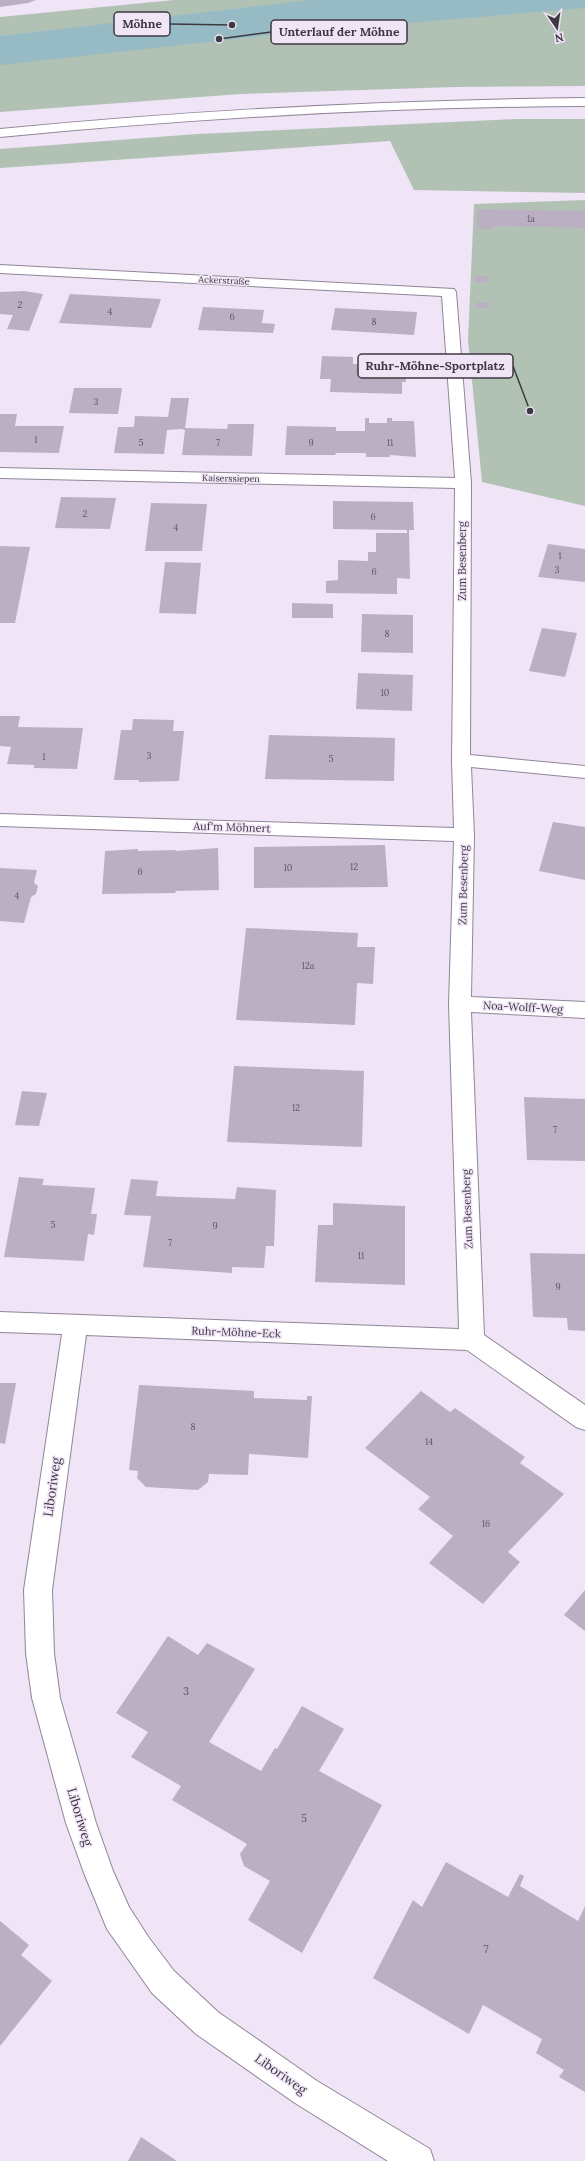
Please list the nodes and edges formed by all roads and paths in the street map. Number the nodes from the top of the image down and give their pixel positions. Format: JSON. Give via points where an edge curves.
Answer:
{"nodes":[{"id":1,"x":585,"y":102,"type":"edge"},
{"id":2,"x":0,"y":133,"type":"edge"},
{"id":3,"x":0,"y":269,"type":"edge"},
{"id":4,"x":449,"y":292,"type":"joint"},
{"id":5,"x":0,"y":473,"type":"edge"},
{"id":6,"x":463,"y":483,"type":"junction"},
{"id":7,"x":461,"y":760,"type":"junction"},
{"id":8,"x":585,"y":772,"type":"edge"},
{"id":9,"x":0,"y":820,"type":"edge"},
{"id":10,"x":464,"y":835,"type":"junction"},
{"id":11,"x":460,"y":1004,"type":"junction"},
{"id":12,"x":585,"y":1010,"type":"edge"},
{"id":13,"x":0,"y":1322,"type":"edge"},
{"id":14,"x":75,"y":1326,"type":"junction"},
{"id":15,"x":472,"y":1340,"type":"junction"},
{"id":16,"x":585,"y":1418,"type":"edge"},
{"id":17,"x":418,"y":2161,"type":"edge"}],
"edges":[{"from":1,"to":2,"type":"street","via":[[339,108]]},
{"from":3,"to":4,"type":"street","name":"Ackerstraße"},
{"from":4,"to":6,"type":"street","name":"Zum Besenberg"},
{"from":5,"to":6,"type":"street","name":"Kaiserssiepen"},
{"from":6,"to":7,"type":"street","name":"Zum Besenberg"},
{"from":7,"to":8,"type":"street"},
{"from":7,"to":10,"type":"street","name":"Zum Besenberg"},
{"from":9,"to":10,"type":"street","name":"Auf'm Möhnert"},
{"from":10,"to":11,"type":"street","name":"Zum Besenberg"},
{"from":11,"to":12,"type":"street","name":"Noa-Wolff-Weg"},
{"from":11,"to":15,"type":"street","name":"Zum Besenberg"},
{"from":13,"to":14,"type":"street","name":"Ruhr-Möhne-Eck"},
{"from":14,"to":15,"type":"street","name":"Ruhr-Möhne-Eck"},
{"from":14,"to":17,"type":"street","name":"Liboriweg","via":[[38,1590],[40,1653],[46,1698],[98,1873],[118,1918],[138,1949],[163,1982],[207,2023],[306,2092]]},
{"from":15,"to":16,"type":"street"}]}
